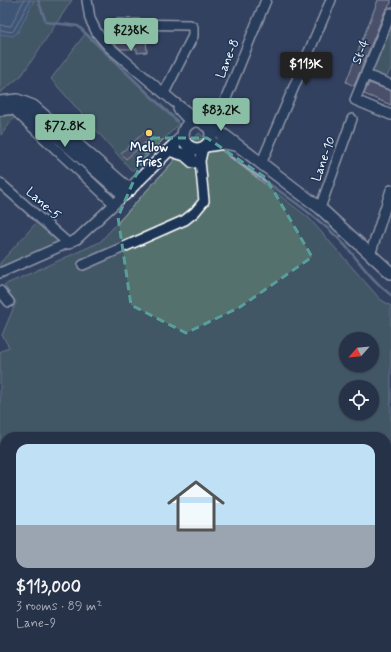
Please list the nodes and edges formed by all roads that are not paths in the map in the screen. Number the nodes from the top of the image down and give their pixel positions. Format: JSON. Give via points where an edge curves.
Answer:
{"nodes":[{"id":1,"x":87,"y":0,"type":"edge"},
{"id":2,"x":266,"y":0,"type":"edge"},
{"id":3,"x":331,"y":0,"type":"edge"},
{"id":4,"x":391,"y":13,"type":"edge"},
{"id":5,"x":118,"y":24,"type":"dead end"},
{"id":6,"x":366,"y":75,"type":"junction"},
{"id":7,"x":390,"y":83,"type":"edge"},
{"id":8,"x":164,"y":93,"type":"junction"},
{"id":9,"x":173,"y":101,"type":"junction"},
{"id":10,"x":4,"y":105,"type":"edge"},
{"id":11,"x":391,"y":114,"type":"edge"},
{"id":12,"x":352,"y":119,"type":"dead end"},
{"id":13,"x":191,"y":123,"type":"junction"},
{"id":14,"x":207,"y":125,"type":"junction"},
{"id":15,"x":183,"y":136,"type":"junction"},
{"id":16,"x":236,"y":145,"type":"junction"},
{"id":17,"x":188,"y":146,"type":"junction"},
{"id":18,"x":205,"y":147,"type":"junction"},
{"id":19,"x":169,"y":150,"type":"junction"},
{"id":20,"x":194,"y":162,"type":"junction"},
{"id":21,"x":261,"y":164,"type":"junction"},
{"id":22,"x":200,"y":172,"type":"junction"},
{"id":23,"x":0,"y":183,"type":"edge"},
{"id":24,"x":391,"y":190,"type":"edge"},
{"id":25,"x":127,"y":193,"type":"junction"},
{"id":26,"x":110,"y":200,"type":"dead end"},
{"id":27,"x":320,"y":208,"type":"junction"},
{"id":28,"x":69,"y":244,"type":"junction"},
{"id":29,"x":370,"y":255,"type":"junction"},
{"id":30,"x":83,"y":265,"type":"dead end"},
{"id":31,"x":0,"y":273,"type":"edge"},
{"id":32,"x":391,"y":273,"type":"edge"},
{"id":33,"x":0,"y":291,"type":"edge"},
{"id":34,"x":9,"y":302,"type":"dead end"}],
"edges":[{"from":1,"to":8,"type":"street","via":[[90,19],[97,33],[109,47]]},
{"from":2,"to":14,"type":"street","name":"Lane-8"},
{"from":3,"to":21,"type":"street"},
{"from":4,"to":6,"type":"street","name":"St-4"},
{"from":5,"to":8,"type":"street","via":[[193,27],[193,36]]},
{"from":6,"to":7,"type":"street"},
{"from":6,"to":11,"type":"street","name":"St-4","via":[[355,100]]},
{"from":8,"to":9,"type":"street"},
{"from":9,"to":13,"type":"street"},
{"from":9,"to":14,"type":"street"},
{"from":10,"to":25,"type":"street","via":[[30,113]]},
{"from":10,"to":26,"type":"street"},
{"from":12,"to":27,"type":"street","name":"Lane-10"},
{"from":13,"to":14,"type":"street"},
{"from":13,"to":15,"type":"street","via":[[185,128]]},
{"from":14,"to":16,"type":"street"},
{"from":14,"to":18,"type":"street","via":[[211,135]]},
{"from":15,"to":17,"type":"street"},
{"from":15,"to":19,"type":"street"},
{"from":16,"to":18,"type":"street","via":[[224,143]]},
{"from":16,"to":21,"type":"street"},
{"from":17,"to":18,"type":"street","via":[[195,149]]},
{"from":17,"to":20,"type":"street"},
{"from":18,"to":22,"type":"street","via":[[200,161]]},
{"from":19,"to":20,"type":"street","via":[[185,155]]},
{"from":19,"to":25,"type":"street"},
{"from":20,"to":22,"type":"street"},
{"from":21,"to":27,"type":"street"},
{"from":22,"to":30,"type":"street","via":[[204,201],[185,220]]},
{"from":23,"to":28,"type":"street","name":"Lane-5"},
{"from":24,"to":29,"type":"street"},
{"from":25,"to":28,"type":"street","via":[[88,230]]},
{"from":27,"to":29,"type":"street"},
{"from":28,"to":31,"type":"street"},
{"from":29,"to":32,"type":"street"},
{"from":33,"to":34,"type":"street"}]}
